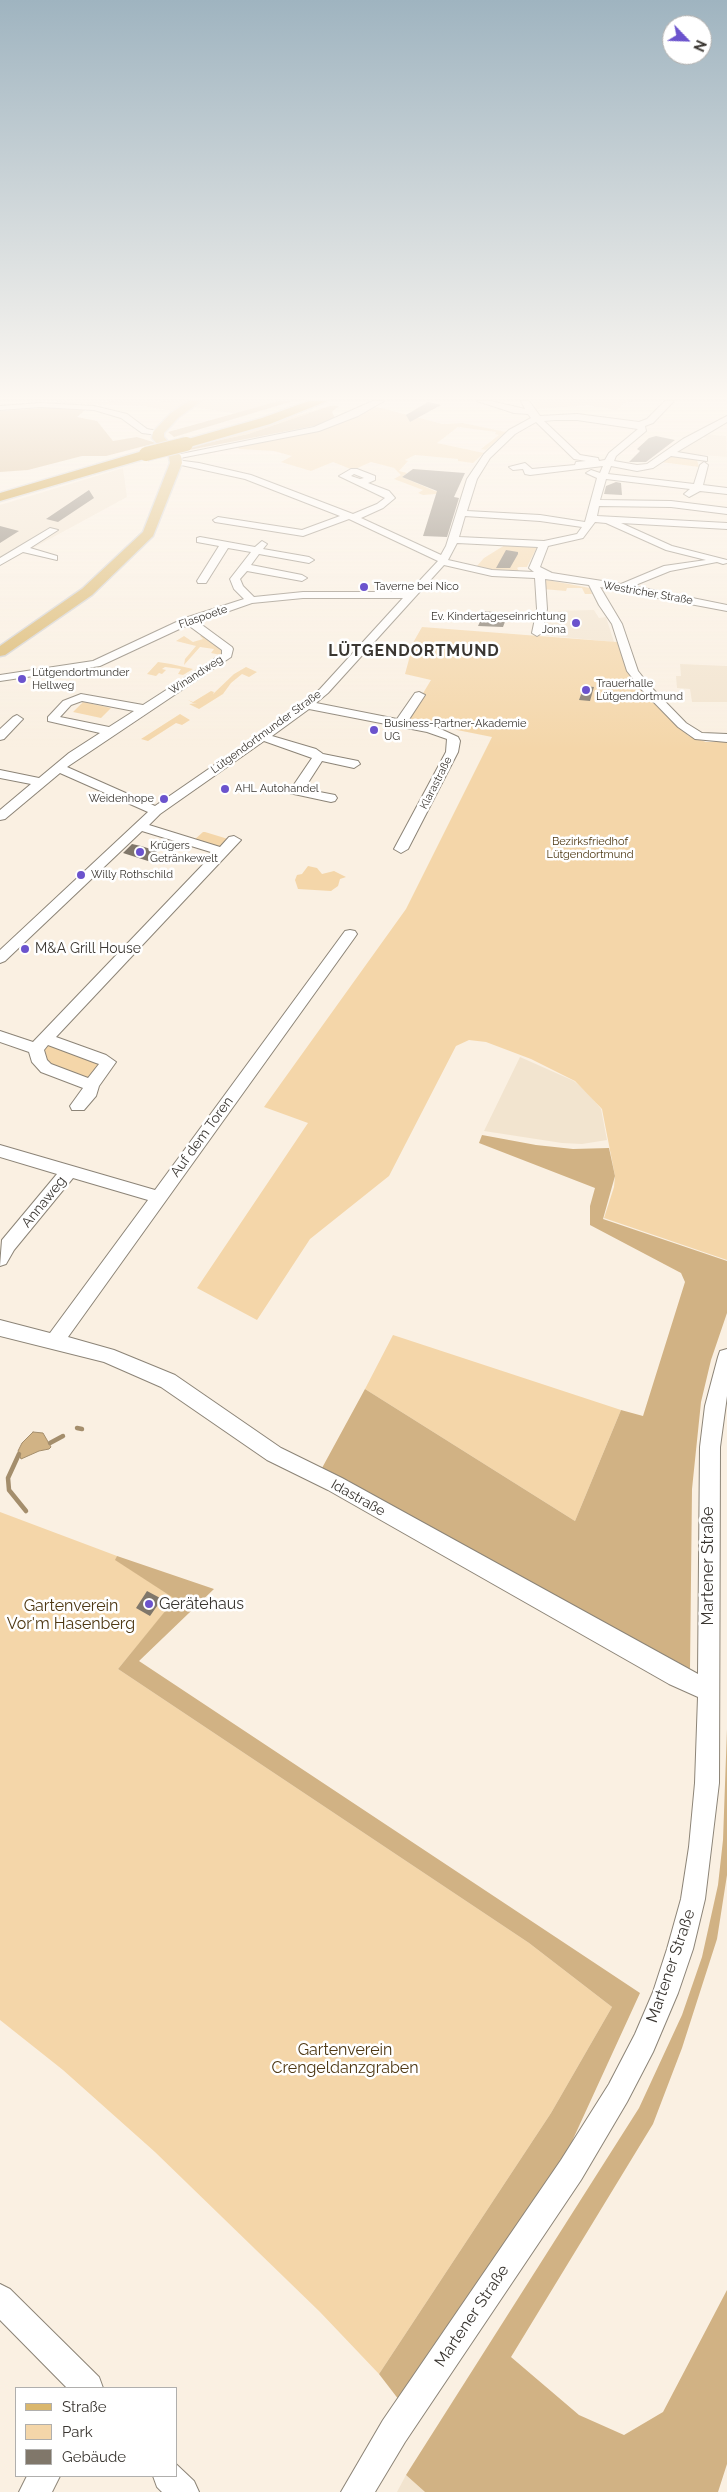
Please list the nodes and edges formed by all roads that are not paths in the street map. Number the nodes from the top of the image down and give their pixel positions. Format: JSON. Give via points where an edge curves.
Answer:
{"nodes":[{"id":1,"x":155,"y":517,"type":"edge"},
{"id":2,"x":351,"y":517,"type":"joint"},
{"id":3,"x":459,"y":517,"type":"edge"},
{"id":4,"x":529,"y":517,"type":"edge"},
{"id":5,"x":591,"y":517,"type":"edge"},
{"id":6,"x":218,"y":520,"type":"dead end"},
{"id":7,"x":629,"y":520,"type":"joint"},
{"id":8,"x":608,"y":521,"type":"junction"},
{"id":9,"x":590,"y":522,"type":"junction"},
{"id":10,"x":727,"y":526,"type":"edge"},
{"id":11,"x":53,"y":530,"type":"dead end"},
{"id":12,"x":200,"y":540,"type":"dead end"},
{"id":13,"x":269,"y":540,"type":"dead end"},
{"id":14,"x":453,"y":540,"type":"junction"},
{"id":15,"x":544,"y":544,"type":"junction"},
{"id":16,"x":225,"y":545,"type":"junction"},
{"id":17,"x":22,"y":549,"type":"junction"},
{"id":18,"x":256,"y":550,"type":"junction"},
{"id":19,"x":54,"y":558,"type":"dead end"},
{"id":20,"x":309,"y":560,"type":"dead end"},
{"id":21,"x":725,"y":560,"type":"edge"},
{"id":22,"x":443,"y":561,"type":"junction"},
{"id":23,"x":0,"y":562,"type":"edge"},
{"id":24,"x":243,"y":567,"type":"junction"},
{"id":25,"x":537,"y":572,"type":"junction"},
{"id":26,"x":302,"y":578,"type":"dead end"},
{"id":27,"x":202,"y":581,"type":"dead end"},
{"id":28,"x":236,"y":583,"type":"junction"},
{"id":29,"x":594,"y":584,"type":"junction"},
{"id":30,"x":251,"y":585,"type":"dead end"},
{"id":31,"x":622,"y":587,"type":"junction"},
{"id":32,"x":413,"y":595,"type":"junction"},
{"id":33,"x":251,"y":600,"type":"junction"},
{"id":34,"x":727,"y":608,"type":"edge"},
{"id":35,"x":190,"y":620,"type":"junction"},
{"id":36,"x":537,"y":634,"type":"dead end"},
{"id":37,"x":0,"y":652,"type":"edge"},
{"id":38,"x":0,"y":678,"type":"edge"},
{"id":39,"x":419,"y":694,"type":"dead end"},
{"id":40,"x":307,"y":706,"type":"junction"},
{"id":41,"x":144,"y":709,"type":"junction"},
{"id":42,"x":17,"y":719,"type":"dead end"},
{"id":43,"x":400,"y":724,"type":"junction"},
{"id":44,"x":110,"y":731,"type":"junction"},
{"id":45,"x":0,"y":736,"type":"edge"},
{"id":46,"x":263,"y":737,"type":"junction"},
{"id":47,"x":727,"y":738,"type":"edge"},
{"id":48,"x":319,"y":757,"type":"junction"},
{"id":49,"x":354,"y":764,"type":"dead end"},
{"id":50,"x":58,"y":768,"type":"junction"},
{"id":51,"x":0,"y":774,"type":"edge"},
{"id":52,"x":41,"y":782,"type":"junction"},
{"id":53,"x":331,"y":798,"type":"dead end"},
{"id":54,"x":156,"y":811,"type":"junction"},
{"id":55,"x":0,"y":816,"type":"edge"},
{"id":56,"x":140,"y":826,"type":"junction"},
{"id":57,"x":234,"y":840,"type":"dead end"},
{"id":58,"x":401,"y":850,"type":"dead end"},
{"id":59,"x":223,"y":852,"type":"junction"},
{"id":60,"x":350,"y":934,"type":"dead end"},
{"id":61,"x":3,"y":951,"type":"edge"},
{"id":62,"x":0,"y":1036,"type":"edge"},
{"id":63,"x":42,"y":1044,"type":"junction"},
{"id":64,"x":91,"y":1085,"type":"junction"},
{"id":65,"x":78,"y":1106,"type":"dead end"},
{"id":66,"x":0,"y":1151,"type":"edge"},
{"id":67,"x":70,"y":1170,"type":"junction"},
{"id":68,"x":158,"y":1197,"type":"junction"},
{"id":69,"x":0,"y":1259,"type":"edge"},
{"id":70,"x":0,"y":1328,"type":"edge"},
{"id":71,"x":55,"y":1341,"type":"junction"},
{"id":72,"x":727,"y":1357,"type":"edge"},
{"id":73,"x":709,"y":1691,"type":"junction"},
{"id":74,"x":0,"y":2299,"type":"edge"},
{"id":75,"x":87,"y":2387,"type":"edge"},
{"id":76,"x":43,"y":2477,"type":"edge"},
{"id":77,"x":169,"y":2477,"type":"edge"},
{"id":78,"x":35,"y":2492,"type":"edge"},
{"id":79,"x":182,"y":2492,"type":"edge"},
{"id":80,"x":357,"y":2492,"type":"edge"}],
"edges":[{"from":1,"to":37,"type":"main road","via":[[144,539],[87,592]]},
{"from":2,"to":6,"type":"street","via":[[303,533],[250,522]]},
{"from":2,"to":22,"type":"street"},
{"from":3,"to":14,"type":"street","name":"Lütgendortmunder Straße"},
{"from":4,"to":9,"type":"street"},
{"from":5,"to":9,"type":"street"},
{"from":7,"to":8,"type":"street"},
{"from":7,"to":10,"type":"street"},
{"from":8,"to":9,"type":"street"},
{"from":8,"to":21,"type":"street","via":[[669,548]]},
{"from":9,"to":15,"type":"street","via":[[580,536]]},
{"from":11,"to":17,"type":"street"},
{"from":12,"to":16,"type":"street"},
{"from":13,"to":18,"type":"street"},
{"from":14,"to":15,"type":"street"},
{"from":14,"to":22,"type":"street","name":"Lütgendortmunder Straße"},
{"from":15,"to":25,"type":"street"},
{"from":16,"to":18,"type":"street"},
{"from":16,"to":27,"type":"street"},
{"from":17,"to":19,"type":"street"},
{"from":17,"to":23,"type":"street"},
{"from":18,"to":20,"type":"street"},
{"from":18,"to":24,"type":"street"},
{"from":21,"to":31,"type":"street","via":[[668,568]]},
{"from":22,"to":25,"type":"street","via":[[492,573]]},
{"from":22,"to":32,"type":"street","name":"Lütgendortmunder Straße"},
{"from":24,"to":26,"type":"street"},
{"from":24,"to":28,"type":"street","via":[[235,579]]},
{"from":25,"to":29,"type":"street","name":"Westricher Straße"},
{"from":25,"to":36,"type":"street","via":[[542,609]]},
{"from":28,"to":30,"type":"street"},
{"from":28,"to":33,"type":"street"},
{"from":29,"to":31,"type":"street","name":"Westricher Straße"},
{"from":29,"to":47,"type":"street","via":[[617,624],[633,671],[645,687],[682,725],[699,736]]},
{"from":31,"to":34,"type":"street","name":"Westricher Straße"},
{"from":32,"to":33,"type":"street","name":"Flaspoete","via":[[304,595]]},
{"from":32,"to":40,"type":"street","name":"Lütgendortmunder Straße"},
{"from":33,"to":35,"type":"street","name":"Flaspoete"},
{"from":35,"to":38,"type":"street","name":"Flaspoete","via":[[96,664]]},
{"from":35,"to":41,"type":"street","name":"Winandweg","via":[[229,652],[222,660]]},
{"from":39,"to":43,"type":"street"},
{"from":40,"to":43,"type":"street","name":"Klarastraße"},
{"from":40,"to":46,"type":"street","name":"Lütgendortmunder Straße"},
{"from":41,"to":44,"type":"street","name":"Winandweg"},
{"from":41,"to":44,"type":"street","via":[[81,697],[67,703],[52,719]]},
{"from":42,"to":45,"type":"street"},
{"from":43,"to":58,"type":"street","name":"Klarastraße","via":[[443,732],[454,741],[452,752]]},
{"from":44,"to":50,"type":"street","name":"Winandweg"},
{"from":46,"to":48,"type":"street"},
{"from":46,"to":54,"type":"street","name":"Lütgendortmunder Straße"},
{"from":48,"to":49,"type":"street"},
{"from":48,"to":53,"type":"street","via":[[290,789]]},
{"from":50,"to":52,"type":"street","name":"Winandweg"},
{"from":50,"to":54,"type":"street"},
{"from":51,"to":52,"type":"street"},
{"from":52,"to":55,"type":"street","name":"Winandweg"},
{"from":54,"to":56,"type":"street","name":"Lütgendortmunder Straße"},
{"from":56,"to":59,"type":"street"},
{"from":56,"to":61,"type":"street","name":"Lütgendortmunder Straße"},
{"from":57,"to":59,"type":"street"},
{"from":59,"to":63,"type":"street"},
{"from":60,"to":68,"type":"street","name":"Auf dem Toren"},
{"from":62,"to":63,"type":"street"},
{"from":63,"to":64,"type":"street","via":[[40,1062],[46,1068]]},
{"from":63,"to":64,"type":"street","via":[[108,1062]]},
{"from":64,"to":65,"type":"street","via":[[90,1092]]},
{"from":66,"to":67,"type":"street"},
{"from":67,"to":68,"type":"street"},
{"from":67,"to":69,"type":"street","name":"Annaweg"},
{"from":68,"to":71,"type":"street","name":"Auf dem Toren"},
{"from":70,"to":71,"type":"street","name":"Idastraße"},
{"from":71,"to":73,"type":"street","name":"Idastraße","via":[[106,1355],[168,1381],[274,1454],[335,1484]]},
{"from":72,"to":73,"type":"street","name":"Martener Straße","via":[[715,1406],[710,1446]]},
{"from":73,"to":80,"type":"street","name":"Martener Straße","via":[[707,1783],[693,1899],[665,1993],[644,2043],[571,2170],[394,2431]]},
{"from":74,"to":75,"type":"street"},
{"from":76,"to":78,"type":"street"},
{"from":77,"to":79,"type":"street"}]}
